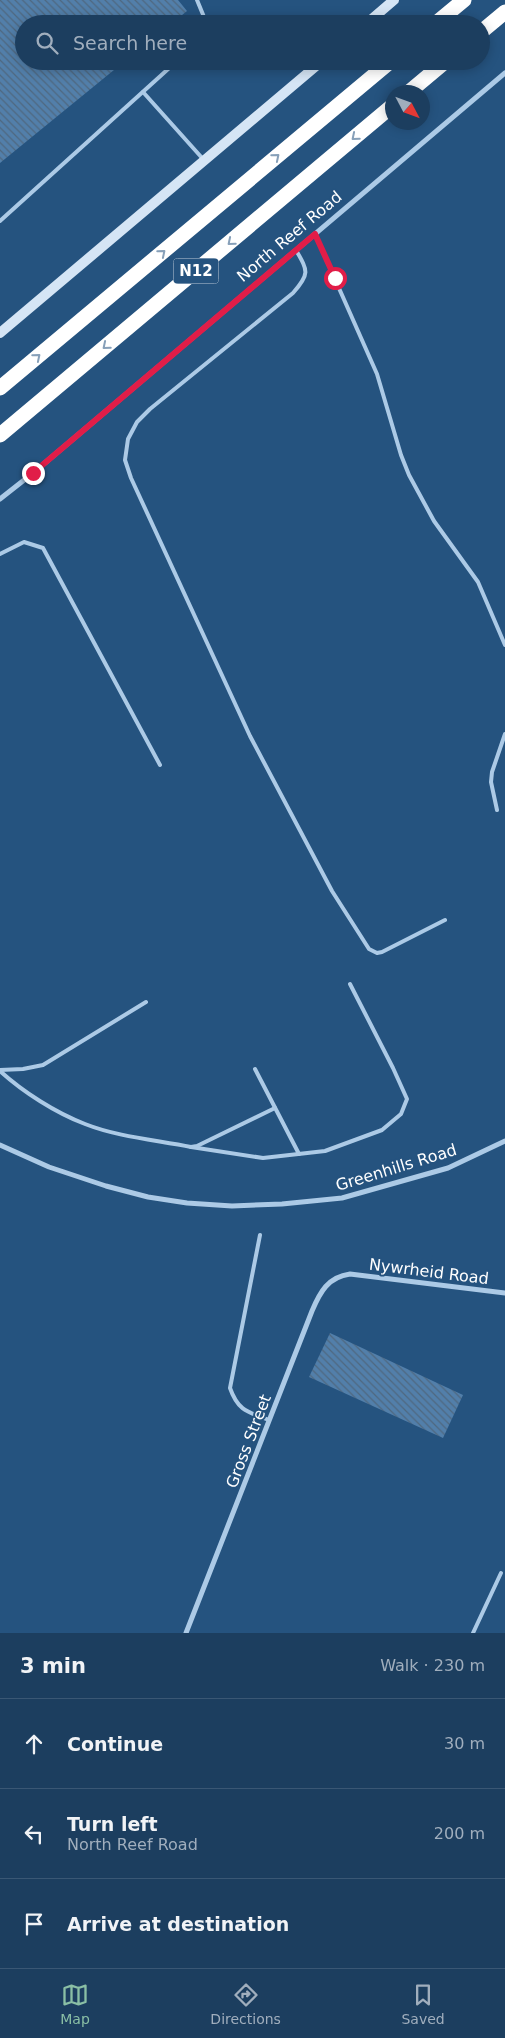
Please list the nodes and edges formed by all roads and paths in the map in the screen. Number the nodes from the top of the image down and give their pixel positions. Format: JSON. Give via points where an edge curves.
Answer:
{"nodes":[{"id":1,"x":197,"y":0,"type":"edge"},
{"id":2,"x":394,"y":0,"type":"edge"},
{"id":3,"x":464,"y":0,"type":"edge"},
{"id":4,"x":505,"y":12,"type":"edge"},
{"id":5,"x":203,"y":15,"type":"edge"},
{"id":6,"x":376,"y":15,"type":"edge"},
{"id":7,"x":446,"y":15,"type":"edge"},
{"id":8,"x":490,"y":24,"type":"edge"},
{"id":9,"x":167,"y":70,"type":"edge"},
{"id":10,"x":311,"y":70,"type":"edge"},
{"id":11,"x":380,"y":70,"type":"edge"},
{"id":12,"x":435,"y":70,"type":"edge"},
{"id":13,"x":505,"y":73,"type":"edge"},
{"id":14,"x":417,"y":85,"type":"edge"},
{"id":15,"x":143,"y":92,"type":"junction"},
{"id":16,"x":385,"y":112,"type":"edge"},
{"id":17,"x":204,"y":160,"type":"junction"},
{"id":18,"x":0,"y":221,"type":"edge"},
{"id":19,"x":315,"y":234,"type":"junction"},
{"id":20,"x":296,"y":250,"type":"junction"},
{"id":21,"x":0,"y":333,"type":"edge"},
{"id":22,"x":0,"y":388,"type":"edge"},
{"id":23,"x":0,"y":435,"type":"edge"},
{"id":24,"x":0,"y":499,"type":"edge"},
{"id":25,"x":0,"y":554,"type":"edge"},
{"id":26,"x":505,"y":645,"type":"edge"},
{"id":27,"x":505,"y":734,"type":"edge"},
{"id":28,"x":160,"y":765,"type":"dead end"},
{"id":29,"x":497,"y":810,"type":"dead end"},
{"id":30,"x":445,"y":920,"type":"dead end"},
{"id":31,"x":350,"y":984,"type":"dead end"},
{"id":32,"x":146,"y":1002,"type":"dead end"},
{"id":33,"x":255,"y":1069,"type":"dead end"},
{"id":34,"x":0,"y":1071,"type":"edge"},
{"id":35,"x":275,"y":1108,"type":"junction"},
{"id":36,"x":505,"y":1141,"type":"edge"},
{"id":37,"x":0,"y":1145,"type":"edge"},
{"id":38,"x":191,"y":1147,"type":"junction"},
{"id":39,"x":299,"y":1154,"type":"junction"},
{"id":40,"x":260,"y":1234,"type":"dead end"},
{"id":41,"x":350,"y":1274,"type":"joint"},
{"id":42,"x":505,"y":1293,"type":"edge"},
{"id":43,"x":269,"y":1420,"type":"junction"},
{"id":44,"x":501,"y":1573,"type":"dead end"},
{"id":45,"x":186,"y":1633,"type":"edge"},
{"id":46,"x":473,"y":1633,"type":"edge"}],
"edges":[{"from":1,"to":5,"type":"lane"},
{"from":2,"to":6,"type":"main road"},
{"from":3,"to":7,"type":"highway"},
{"from":4,"to":8,"type":"highway"},
{"from":9,"to":15,"type":"lane"},
{"from":10,"to":17,"type":"main road"},
{"from":22,"to":11,"type":"highway","number":"N12","one_way":true},
{"from":12,"to":14,"type":"highway"},
{"from":13,"to":19,"type":"street","name":"North Reef Road"},
{"from":15,"to":17,"type":"lane"},
{"from":15,"to":18,"type":"lane"},
{"from":16,"to":23,"type":"highway","number":"N12","one_way":true},
{"from":17,"to":21,"type":"main road"},
{"from":19,"to":20,"type":"street","name":"North Reef Road"},
{"from":19,"to":26,"type":"lane","via":[[377,374],[409,475],[434,521],[478,582]]},
{"from":20,"to":24,"type":"street","name":"North Reef Road"},
{"from":20,"to":30,"type":"lane","via":[[306,269],[303,282],[150,408],[137,422],[126,446],[127,467],[250,736],[332,890],[369,949],[382,952]]},
{"from":25,"to":28,"type":"lane","via":[[24,542],[42,548]]},
{"from":27,"to":29,"type":"lane","via":[[492,772]]},
{"from":31,"to":39,"type":"lane","via":[[407,1099],[401,1114],[382,1130],[325,1151]]},
{"from":32,"to":34,"type":"lane","via":[[43,1065]]},
{"from":33,"to":35,"type":"lane"},
{"from":34,"to":38,"type":"lane","via":[[36,1098],[84,1124]]},
{"from":35,"to":38,"type":"lane"},
{"from":35,"to":39,"type":"lane"},
{"from":36,"to":37,"type":"street","name":"Greenhills Road","via":[[448,1168],[342,1198],[232,1206],[148,1197],[106,1186],[49,1167]]},
{"from":38,"to":39,"type":"lane","via":[[263,1158]]},
{"from":40,"to":43,"type":"lane","via":[[230,1388],[245,1411]]},
{"from":41,"to":42,"type":"street","name":"Nywrheid Road"},
{"from":41,"to":43,"type":"street","name":"Gross Street","via":[[336,1277],[318,1295]]},
{"from":43,"to":45,"type":"street","name":"Gross Street"},
{"from":44,"to":46,"type":"lane"}]}
